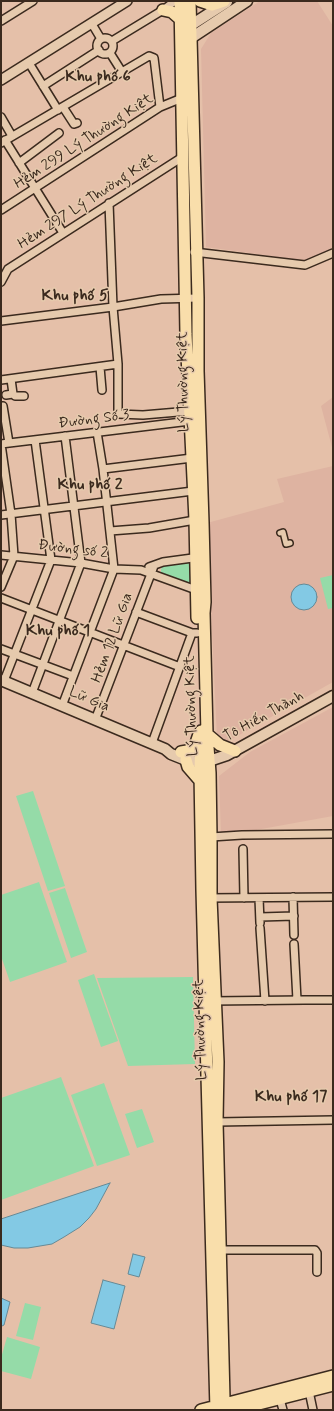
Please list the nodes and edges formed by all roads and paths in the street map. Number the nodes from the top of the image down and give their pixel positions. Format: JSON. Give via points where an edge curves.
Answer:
{"nodes":[{"id":1,"x":33,"y":1,"type":"edge"},
{"id":2,"x":127,"y":1,"type":"edge"},
{"id":3,"x":175,"y":1,"type":"edge"},
{"id":4,"x":180,"y":1,"type":"edge"},
{"id":5,"x":190,"y":1,"type":"edge"},
{"id":6,"x":200,"y":1,"type":"edge"},
{"id":7,"x":224,"y":1,"type":"edge"},
{"id":8,"x":229,"y":1,"type":"edge"},
{"id":9,"x":247,"y":1,"type":"edge"},
{"id":10,"x":163,"y":10,"type":"junction"},
{"id":11,"x":180,"y":19,"type":"junction"},
{"id":12,"x":1,"y":21,"type":"edge"},
{"id":13,"x":92,"y":24,"type":"junction"},
{"id":14,"x":191,"y":26,"type":"junction"},
{"id":15,"x":181,"y":32,"type":"junction"},
{"id":16,"x":101,"y":39,"type":"junction"},
{"id":17,"x":191,"y":39,"type":"junction"},
{"id":18,"x":112,"y":41,"type":"junction"},
{"id":19,"x":181,"y":44,"type":"junction"},
{"id":20,"x":99,"y":50,"type":"junction"},
{"id":21,"x":110,"y":53,"type":"junction"},
{"id":22,"x":29,"y":63,"type":"junction"},
{"id":23,"x":122,"y":72,"type":"junction"},
{"id":24,"x":1,"y":80,"type":"edge"},
{"id":25,"x":43,"y":86,"type":"junction"},
{"id":26,"x":182,"y":98,"type":"junction"},
{"id":27,"x":160,"y":107,"type":"junction"},
{"id":28,"x":61,"y":109,"type":"junction"},
{"id":29,"x":1,"y":118,"type":"edge"},
{"id":30,"x":77,"y":123,"type":"dead end"},
{"id":31,"x":59,"y":133,"type":"dead end"},
{"id":32,"x":12,"y":136,"type":"junction"},
{"id":33,"x":3,"y":141,"type":"edge"},
{"id":34,"x":194,"y":150,"type":"junction"},
{"id":35,"x":183,"y":157,"type":"junction"},
{"id":36,"x":19,"y":163,"type":"junction"},
{"id":37,"x":35,"y":189,"type":"junction"},
{"id":38,"x":109,"y":203,"type":"junction"},
{"id":39,"x":1,"y":210,"type":"edge"},
{"id":40,"x":63,"y":233,"type":"junction"},
{"id":41,"x":191,"y":252,"type":"junction"},
{"id":42,"x":333,"y":253,"type":"edge"},
{"id":43,"x":1,"y":282,"type":"edge"},
{"id":44,"x":198,"y":298,"type":"junction"},
{"id":45,"x":186,"y":299,"type":"junction"},
{"id":46,"x":113,"y":307,"type":"junction"},
{"id":47,"x":1,"y":321,"type":"edge"},
{"id":48,"x":118,"y":364,"type":"junction"},
{"id":49,"x":100,"y":367,"type":"junction"},
{"id":50,"x":11,"y":378,"type":"junction"},
{"id":51,"x":1,"y":380,"type":"edge"},
{"id":52,"x":102,"y":390,"type":"dead end"},
{"id":53,"x":24,"y":396,"type":"dead end"},
{"id":54,"x":3,"y":406,"type":"dead end"},
{"id":55,"x":190,"y":416,"type":"junction"},
{"id":56,"x":97,"y":432,"type":"junction"},
{"id":57,"x":65,"y":436,"type":"junction"},
{"id":58,"x":35,"y":440,"type":"junction"},
{"id":59,"x":9,"y":443,"type":"junction"},
{"id":60,"x":1,"y":444,"type":"edge"},
{"id":61,"x":192,"y":458,"type":"junction"},
{"id":62,"x":103,"y":469,"type":"junction"},
{"id":63,"x":193,"y":490,"type":"junction"},
{"id":64,"x":107,"y":502,"type":"junction"},
{"id":65,"x":73,"y":506,"type":"junction"},
{"id":66,"x":45,"y":510,"type":"junction"},
{"id":67,"x":10,"y":514,"type":"junction"},
{"id":68,"x":1,"y":515,"type":"edge"},
{"id":69,"x":195,"y":520,"type":"junction"},
{"id":70,"x":110,"y":531,"type":"junction"},
{"id":71,"x":280,"y":533,"type":"dead end"},
{"id":72,"x":290,"y":543,"type":"dead end"},
{"id":73,"x":1,"y":555,"type":"edge"},
{"id":74,"x":14,"y":556,"type":"junction"},
{"id":75,"x":200,"y":557,"type":"junction"},
{"id":76,"x":51,"y":560,"type":"junction"},
{"id":77,"x":81,"y":563,"type":"junction"},
{"id":78,"x":154,"y":566,"type":"junction"},
{"id":79,"x":114,"y":568,"type":"junction"},
{"id":80,"x":141,"y":570,"type":"junction"},
{"id":81,"x":151,"y":573,"type":"junction"},
{"id":82,"x":1,"y":587,"type":"edge"},
{"id":83,"x":201,"y":591,"type":"junction"},
{"id":84,"x":1,"y":598,"type":"edge"},
{"id":85,"x":32,"y":610,"type":"junction"},
{"id":86,"x":136,"y":612,"type":"junction"},
{"id":87,"x":59,"y":620,"type":"junction"},
{"id":88,"x":90,"y":632,"type":"junction"},
{"id":89,"x":195,"y":633,"type":"junction"},
{"id":90,"x":124,"y":646,"type":"junction"},
{"id":91,"x":1,"y":649,"type":"edge"},
{"id":92,"x":14,"y":654,"type":"junction"},
{"id":93,"x":43,"y":664,"type":"junction"},
{"id":94,"x":180,"y":667,"type":"junction"},
{"id":95,"x":73,"y":676,"type":"junction"},
{"id":96,"x":2,"y":681,"type":"edge"},
{"id":97,"x":32,"y":693,"type":"junction"},
{"id":98,"x":333,"y":696,"type":"edge"},
{"id":99,"x":62,"y":706,"type":"junction"},
{"id":100,"x":96,"y":720,"type":"junction"},
{"id":101,"x":204,"y":731,"type":"junction"},
{"id":102,"x":152,"y":743,"type":"junction"},
{"id":103,"x":235,"y":750,"type":"junction"},
{"id":104,"x":194,"y":759,"type":"junction"},
{"id":105,"x":333,"y":834,"type":"edge"},
{"id":106,"x":211,"y":837,"type":"junction"},
{"id":107,"x":243,"y":849,"type":"dead end"},
{"id":108,"x":293,"y":897,"type":"junction"},
{"id":109,"x":333,"y":897,"type":"edge"},
{"id":110,"x":207,"y":898,"type":"junction"},
{"id":111,"x":244,"y":898,"type":"junction"},
{"id":112,"x":259,"y":898,"type":"junction"},
{"id":113,"x":294,"y":916,"type":"junction"},
{"id":114,"x":260,"y":923,"type":"junction"},
{"id":115,"x":294,"y":935,"type":"dead end"},
{"id":116,"x":294,"y":944,"type":"dead end"},
{"id":117,"x":297,"y":1000,"type":"junction"},
{"id":118,"x":333,"y":1000,"type":"edge"},
{"id":119,"x":210,"y":1001,"type":"junction"},
{"id":120,"x":265,"y":1001,"type":"junction"},
{"id":121,"x":333,"y":1120,"type":"edge"},
{"id":122,"x":217,"y":1122,"type":"junction"},
{"id":123,"x":220,"y":1250,"type":"junction"},
{"id":124,"x":317,"y":1272,"type":"dead end"},
{"id":125,"x":333,"y":1376,"type":"edge"},
{"id":126,"x":224,"y":1384,"type":"junction"},
{"id":127,"x":333,"y":1385,"type":"edge"},
{"id":128,"x":309,"y":1391,"type":"junction"},
{"id":129,"x":215,"y":1393,"type":"junction"},
{"id":130,"x":277,"y":1395,"type":"junction"},
{"id":131,"x":250,"y":1397,"type":"junction"},
{"id":132,"x":221,"y":1407,"type":"edge"},
{"id":133,"x":202,"y":1410,"type":"edge"},
{"id":134,"x":235,"y":1410,"type":"edge"},
{"id":135,"x":283,"y":1410,"type":"edge"},
{"id":136,"x":313,"y":1410,"type":"edge"}],
"edges":[{"from":1,"to":12,"type":"street"},
{"from":2,"to":13,"type":"street"},
{"from":3,"to":10,"type":"street"},
{"from":4,"to":11,"type":"main road","name":"Lý Thường Kiệt"},
{"from":5,"to":14,"type":"main road","name":"Lý Thường Kiệt"},
{"from":6,"to":7,"type":"main road","via":[[212,5]]},
{"from":8,"to":14,"type":"main road"},
{"from":9,"to":17,"type":"main road"},
{"from":10,"to":11,"type":"main road","via":[[172,12]]},
{"from":10,"to":18,"type":"street"},
{"from":11,"to":15,"type":"main road","name":"Lý Thường Kiệt"},
{"from":13,"to":16,"type":"street"},
{"from":13,"to":22,"type":"street"},
{"from":14,"to":15,"type":"main road"},
{"from":14,"to":17,"type":"main road","name":"Lý Thường Kiệt"},
{"from":15,"to":19,"type":"main road","name":"Lý Thường Kiệt"},
{"from":16,"to":18,"type":"street","via":[[108,38]]},
{"from":16,"to":20,"type":"street","via":[[98,43]]},
{"from":17,"to":19,"type":"main road"},
{"from":17,"to":34,"type":"main road","name":"Lý Thường Kiệt"},
{"from":18,"to":21,"type":"street","via":[[114,46]]},
{"from":19,"to":26,"type":"main road","name":"Lý Thường Kiệt"},
{"from":20,"to":21,"type":"street"},
{"from":20,"to":25,"type":"street"},
{"from":21,"to":23,"type":"street"},
{"from":22,"to":24,"type":"street"},
{"from":22,"to":25,"type":"street"},
{"from":23,"to":27,"type":"street","via":[[149,56],[154,58]]},
{"from":23,"to":28,"type":"street"},
{"from":25,"to":28,"type":"street"},
{"from":26,"to":27,"type":"street","name":"Hẻm 299 Lý Thường Kiệt"},
{"from":26,"to":35,"type":"main road","name":"Lý Thường Kiệt"},
{"from":27,"to":37,"type":"street","name":"Hẻm 299 Lý Thường Kiệt"},
{"from":28,"to":30,"type":"street","via":[[74,124]]},
{"from":28,"to":32,"type":"street"},
{"from":29,"to":32,"type":"street"},
{"from":31,"to":36,"type":"street"},
{"from":32,"to":33,"type":"street"},
{"from":33,"to":36,"type":"street"},
{"from":34,"to":35,"type":"street","name":"Hẻm 297 Lý Thường Kiệt"},
{"from":34,"to":41,"type":"main road","name":"Lý Thường Kiệt"},
{"from":35,"to":38,"type":"street","name":"Hẻm 297 Lý Thường Kiệt"},
{"from":35,"to":41,"type":"main road","name":"Lý Thường Kiệt"},
{"from":36,"to":37,"type":"street"},
{"from":37,"to":39,"type":"street","name":"Hẻm 299 Lý Thường Kiệt"},
{"from":37,"to":40,"type":"street"},
{"from":38,"to":40,"type":"street","name":"Hẻm 297 Lý Thường Kiệt"},
{"from":38,"to":46,"type":"street"},
{"from":40,"to":43,"type":"street","name":"Hẻm 297 Lý Thường Kiệt","via":[[8,269]]},
{"from":41,"to":42,"type":"street","via":[[305,265]]},
{"from":41,"to":44,"type":"main road","name":"Lý Thường Kiệt"},
{"from":41,"to":45,"type":"main road","name":"Lý Thường Kiệt"},
{"from":44,"to":45,"type":"street"},
{"from":44,"to":75,"type":"main road","name":"Lý Thường Kiệt"},
{"from":45,"to":46,"type":"street","via":[[161,299]]},
{"from":45,"to":55,"type":"main road","name":"Lý Thường Kiệt"},
{"from":46,"to":47,"type":"street"},
{"from":46,"to":48,"type":"street"},
{"from":48,"to":49,"type":"street"},
{"from":48,"to":55,"type":"street","via":[[118,414]]},
{"from":49,"to":50,"type":"street"},
{"from":49,"to":52,"type":"street"},
{"from":50,"to":51,"type":"street"},
{"from":50,"to":53,"type":"street","via":[[10,394]]},
{"from":54,"to":59,"type":"street"},
{"from":55,"to":56,"type":"street","name":"Đường Số 3"},
{"from":55,"to":61,"type":"main road","name":"Lý Thường Kiệt"},
{"from":56,"to":57,"type":"street","name":"Đường Số 3"},
{"from":56,"to":62,"type":"street"},
{"from":57,"to":58,"type":"street","name":"Đường Số 3"},
{"from":57,"to":65,"type":"street"},
{"from":58,"to":59,"type":"street","name":"Đường Số 3"},
{"from":58,"to":66,"type":"street"},
{"from":59,"to":60,"type":"street","name":"Đường Số 3"},
{"from":60,"to":67,"type":"street"},
{"from":61,"to":62,"type":"street"},
{"from":61,"to":63,"type":"main road","name":"Lý Thường Kiệt"},
{"from":62,"to":64,"type":"street"},
{"from":63,"to":64,"type":"street"},
{"from":63,"to":69,"type":"main road","name":"Lý Thường Kiệt"},
{"from":64,"to":65,"type":"street"},
{"from":64,"to":70,"type":"street"},
{"from":65,"to":66,"type":"street"},
{"from":65,"to":77,"type":"street"},
{"from":66,"to":67,"type":"street"},
{"from":66,"to":76,"type":"street"},
{"from":67,"to":68,"type":"street"},
{"from":67,"to":74,"type":"street"},
{"from":69,"to":70,"type":"street","via":[[149,528]]},
{"from":69,"to":75,"type":"main road","name":"Lý Thường Kiệt"},
{"from":70,"to":79,"type":"street"},
{"from":71,"to":72,"type":"street","via":[[283,532],[286,544]]},
{"from":73,"to":74,"type":"street","name":"Đường số 2"},
{"from":74,"to":76,"type":"street","name":"Đường số 2"},
{"from":74,"to":82,"type":"street"},
{"from":75,"to":78,"type":"street","via":[[163,562]]},
{"from":75,"to":83,"type":"main road","name":"Lý Thường Kiệt"},
{"from":76,"to":77,"type":"street","name":"Đường số 2"},
{"from":76,"to":85,"type":"street"},
{"from":77,"to":79,"type":"street","name":"Đường số 2"},
{"from":77,"to":87,"type":"street"},
{"from":78,"to":80,"type":"street"},
{"from":78,"to":81,"type":"street","name":"Hẻm 12 Lữ Gia"},
{"from":79,"to":80,"type":"street","name":"Đường số 2"},
{"from":79,"to":88,"type":"street"},
{"from":80,"to":81,"type":"street"},
{"from":81,"to":83,"type":"street"},
{"from":81,"to":86,"type":"street","name":"Hẻm 12 Lữ Gia"},
{"from":83,"to":89,"type":"main road","name":"Lý Thường Kiệt"},
{"from":83,"to":101,"type":"main road","name":"Lý Thường Kiệt","via":[[204,613]]},
{"from":84,"to":85,"type":"street"},
{"from":85,"to":87,"type":"street"},
{"from":85,"to":92,"type":"street"},
{"from":86,"to":89,"type":"street"},
{"from":86,"to":90,"type":"street","name":"Hẻm 12 Lữ Gia"},
{"from":87,"to":88,"type":"street"},
{"from":87,"to":93,"type":"street"},
{"from":88,"to":90,"type":"street"},
{"from":88,"to":95,"type":"street"},
{"from":89,"to":94,"type":"street"},
{"from":89,"to":101,"type":"main road","name":"Lý Thường Kiệt"},
{"from":90,"to":94,"type":"street"},
{"from":90,"to":100,"type":"street","name":"Hẻm 12 Lữ Gia"},
{"from":91,"to":92,"type":"street"},
{"from":92,"to":93,"type":"street"},
{"from":92,"to":96,"type":"street"},
{"from":93,"to":95,"type":"street"},
{"from":93,"to":97,"type":"street"},
{"from":94,"to":102,"type":"street"},
{"from":95,"to":99,"type":"street"},
{"from":96,"to":97,"type":"main road","name":"Lữ Gia"},
{"from":97,"to":99,"type":"main road","name":"Lữ Gia"},
{"from":98,"to":103,"type":"main road","name":"Tô Hiến Thành"},
{"from":99,"to":100,"type":"main road","name":"Lữ Gia"},
{"from":100,"to":102,"type":"main road","name":"Lữ Gia"},
{"from":101,"to":103,"type":"main road","via":[[220,745]]},
{"from":101,"to":104,"type":"main road","name":"Lý Thường Kiệt"},
{"from":101,"to":104,"type":"main road","via":[[194,746],[187,751]]},
{"from":102,"to":104,"type":"main road","name":"Lữ Gia","via":[[165,748],[171,754]]},
{"from":103,"to":104,"type":"main road","name":"Tô Hiến Thành","via":[[221,758]]},
{"from":104,"to":106,"type":"main road","name":"Lý Thường Kiệt"},
{"from":104,"to":110,"type":"main road","name":"Lý Thường Kiệt","via":[[200,782]]},
{"from":105,"to":106,"type":"street"},
{"from":106,"to":110,"type":"main road","name":"Lý Thường Kiệt"},
{"from":107,"to":111,"type":"street"},
{"from":108,"to":109,"type":"street"},
{"from":108,"to":112,"type":"street"},
{"from":108,"to":113,"type":"street"},
{"from":110,"to":111,"type":"street"},
{"from":110,"to":119,"type":"main road","name":"Lý Thường Kiệt"},
{"from":111,"to":112,"type":"street"},
{"from":112,"to":114,"type":"street"},
{"from":113,"to":114,"type":"street"},
{"from":113,"to":115,"type":"street"},
{"from":114,"to":120,"type":"street"},
{"from":116,"to":117,"type":"street"},
{"from":117,"to":118,"type":"street"},
{"from":117,"to":120,"type":"street"},
{"from":119,"to":120,"type":"street"},
{"from":119,"to":122,"type":"main road","name":"Lý Thường Kiệt","via":[[218,1062]]},
{"from":119,"to":129,"type":"main road","name":"Lý Thường Kiệt"},
{"from":121,"to":122,"type":"street"},
{"from":122,"to":123,"type":"main road","name":"Lý Thường Kiệt"},
{"from":123,"to":124,"type":"street","via":[[315,1250]]},
{"from":123,"to":126,"type":"main road","name":"Lý Thường Kiệt"},
{"from":125,"to":130,"type":"main road"},
{"from":126,"to":131,"type":"main road","via":[[233,1394]]},
{"from":126,"to":132,"type":"main road","name":"Lý Thường Kiệt"},
{"from":127,"to":128,"type":"main road"},
{"from":128,"to":130,"type":"main road"},
{"from":128,"to":136,"type":"street"},
{"from":129,"to":132,"type":"main road","name":"Lý Thường Kiệt"},
{"from":129,"to":133,"type":"main road"},
{"from":130,"to":131,"type":"main road"},
{"from":130,"to":134,"type":"main road"},
{"from":130,"to":135,"type":"street"},
{"from":131,"to":132,"type":"main road"},
{"from":132,"to":133,"type":"main road"}]}
